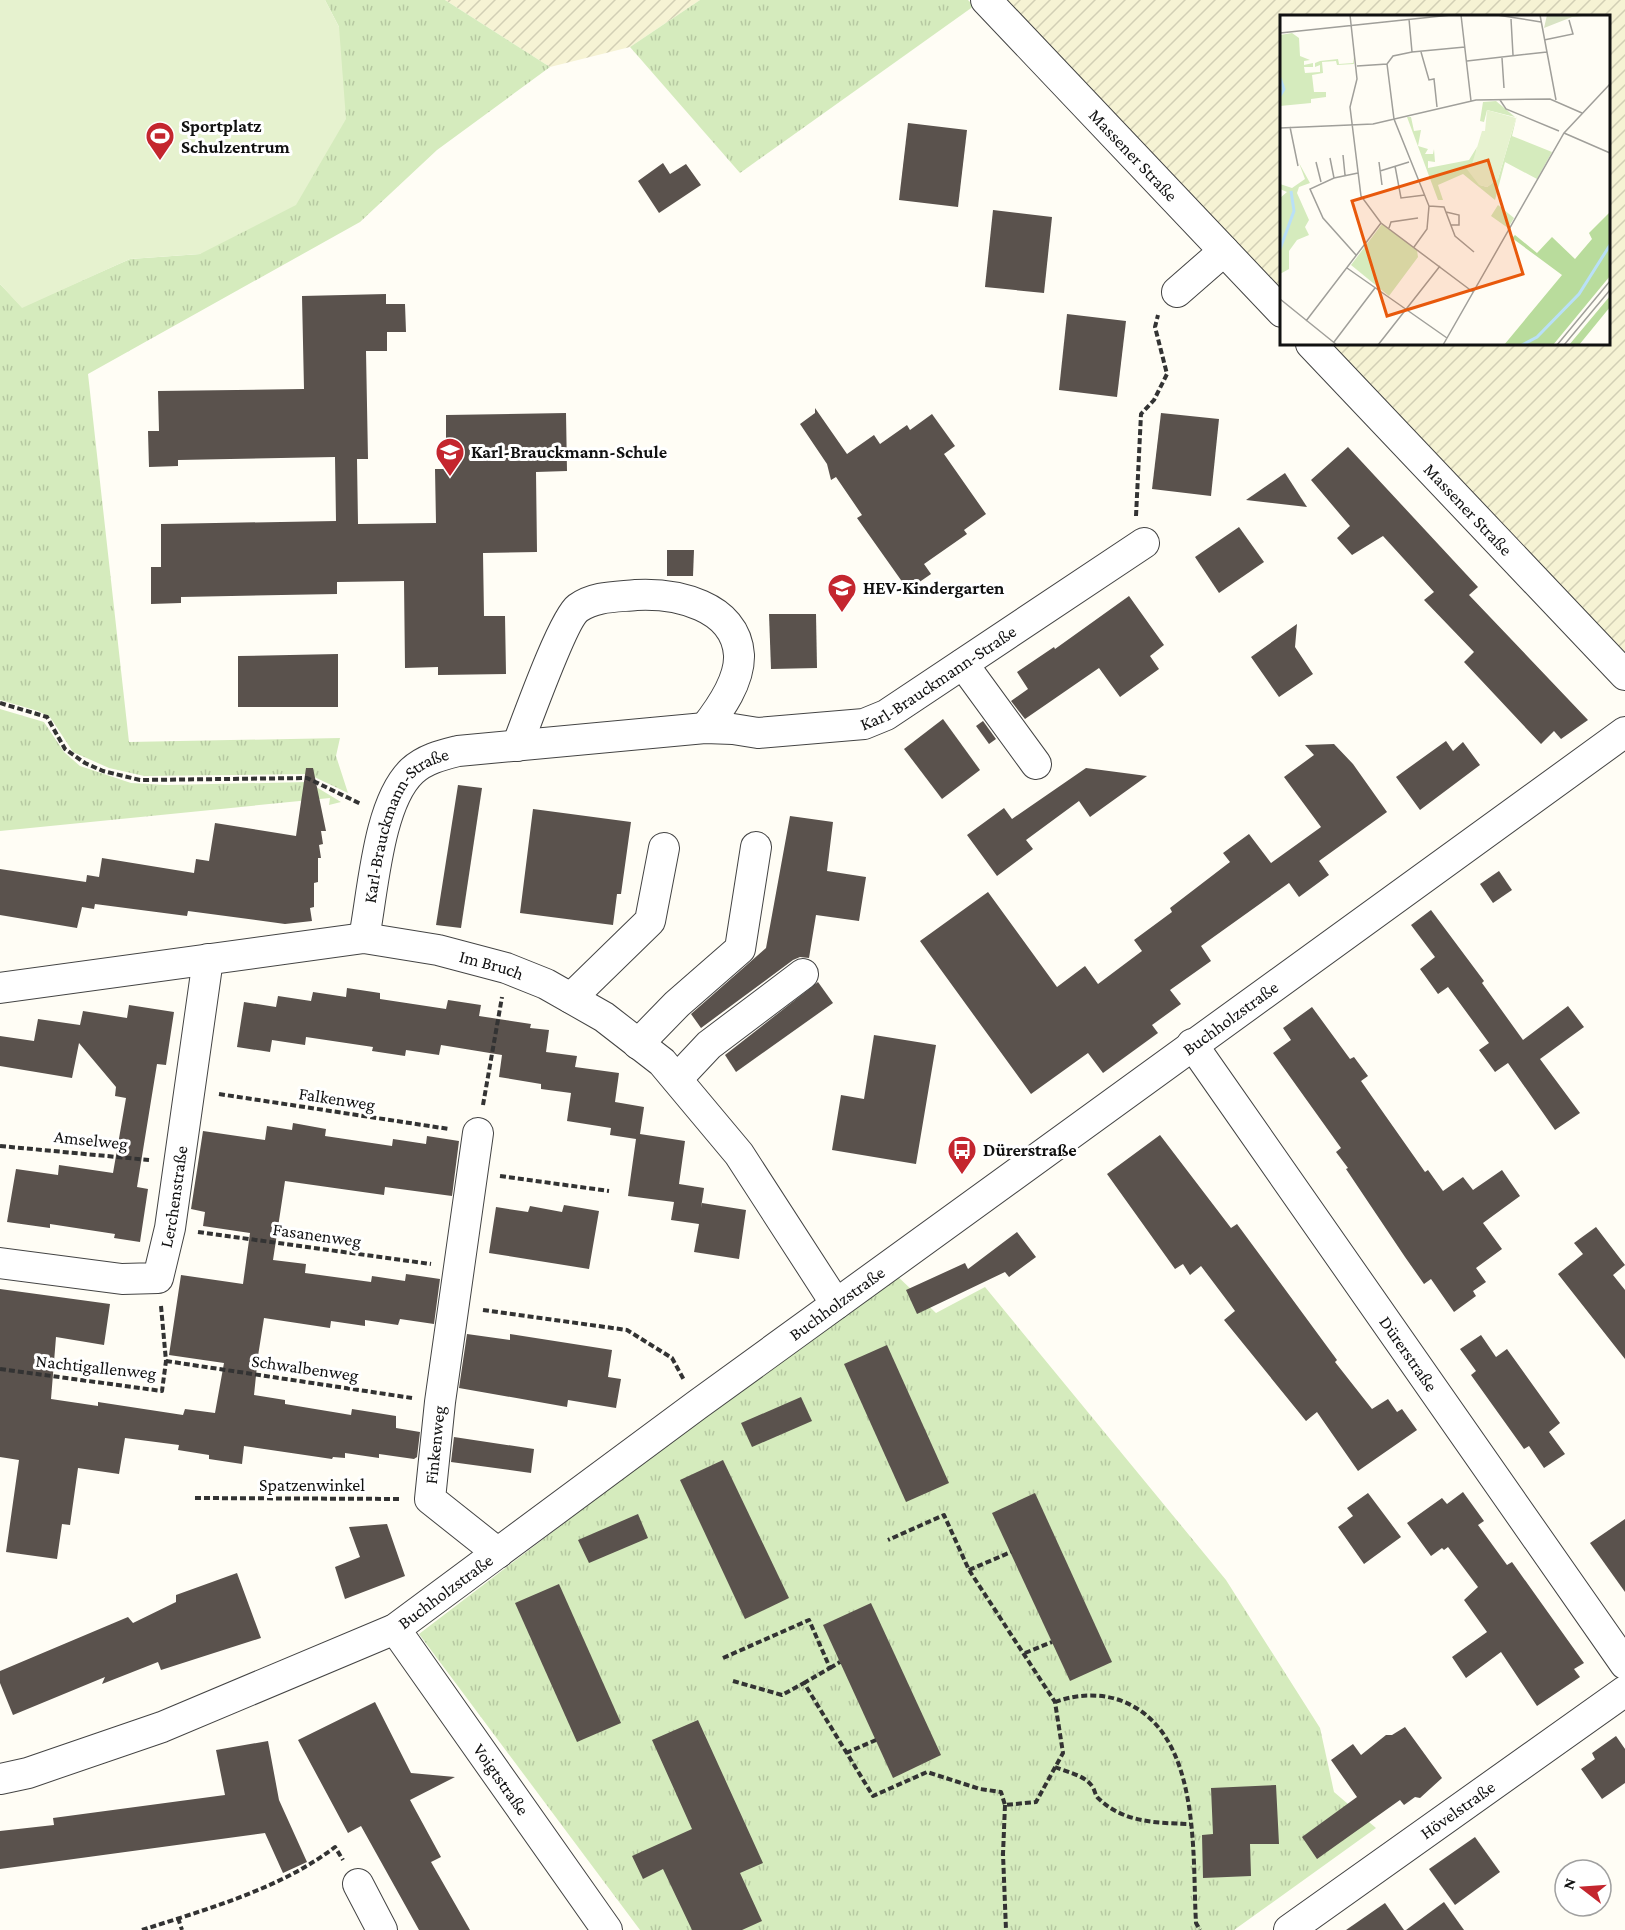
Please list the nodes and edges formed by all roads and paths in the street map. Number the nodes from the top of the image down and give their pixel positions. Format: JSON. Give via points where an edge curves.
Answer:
{"nodes":[{"id":1,"x":986,"y":0,"type":"edge"},
{"id":2,"x":1224,"y":251,"type":"junction"},
{"id":3,"x":1177,"y":292,"type":"joint"},
{"id":4,"x":1280,"y":311,"type":"edge"},
{"id":5,"x":1312,"y":345,"type":"edge"},
{"id":6,"x":1144,"y":543,"type":"joint"},
{"id":7,"x":963,"y":664,"type":"junction"},
{"id":8,"x":1625,"y":675,"type":"edge"},
{"id":9,"x":0,"y":703,"type":"edge"},
{"id":10,"x":705,"y":728,"type":"junction"},
{"id":11,"x":1625,"y":732,"type":"edge"},
{"id":12,"x":517,"y":746,"type":"junction"},
{"id":13,"x":1036,"y":764,"type":"dead end"},
{"id":14,"x":385,"y":818,"type":"junction"},
{"id":15,"x":756,"y":847,"type":"dead end"},
{"id":16,"x":664,"y":848,"type":"dead end"},
{"id":17,"x":364,"y":938,"type":"junction"},
{"id":18,"x":208,"y":959,"type":"junction"},
{"id":19,"x":507,"y":968,"type":"junction"},
{"id":20,"x":803,"y":974,"type":"dead end"},
{"id":21,"x":0,"y":988,"type":"edge"},
{"id":22,"x":571,"y":998,"type":"junction"},
{"id":23,"x":638,"y":1044,"type":"junction"},
{"id":24,"x":1192,"y":1044,"type":"junction"},
{"id":25,"x":676,"y":1079,"type":"junction"},
{"id":26,"x":191,"y":1089,"type":"junction"},
{"id":27,"x":478,"y":1133,"type":"junction"},
{"id":28,"x":0,"y":1146,"type":"edge"},
{"id":29,"x":179,"y":1164,"type":"junction"},
{"id":30,"x":475,"y":1172,"type":"junction"},
{"id":31,"x":609,"y":1191,"type":"dead end"},
{"id":32,"x":170,"y":1228,"type":"junction"},
{"id":33,"x":0,"y":1263,"type":"edge"},
{"id":34,"x":460,"y":1269,"type":"junction"},
{"id":35,"x":158,"y":1278,"type":"junction"},
{"id":36,"x":836,"y":1304,"type":"junction"},
{"id":37,"x":455,"y":1306,"type":"junction"},
{"id":38,"x":166,"y":1361,"type":"junction"},
{"id":39,"x":0,"y":1369,"type":"edge"},
{"id":40,"x":440,"y":1402,"type":"junction"},
{"id":41,"x":697,"y":1405,"type":"junction"},
{"id":42,"x":195,"y":1498,"type":"dead end"},
{"id":43,"x":430,"y":1499,"type":"junction"},
{"id":44,"x":888,"y":1540,"type":"dead end"},
{"id":45,"x":1011,"y":1552,"type":"dead end"},
{"id":46,"x":498,"y":1553,"type":"junction"},
{"id":47,"x":969,"y":1570,"type":"junction"},
{"id":48,"x":395,"y":1629,"type":"junction"},
{"id":49,"x":1052,"y":1642,"type":"dead end"},
{"id":50,"x":1025,"y":1653,"type":"junction"},
{"id":51,"x":723,"y":1658,"type":"dead end"},
{"id":52,"x":840,"y":1662,"type":"dead end"},
{"id":53,"x":1625,"y":1664,"type":"edge"},
{"id":54,"x":830,"y":1668,"type":"junction"},
{"id":55,"x":733,"y":1681,"type":"dead end"},
{"id":56,"x":804,"y":1683,"type":"junction"},
{"id":57,"x":1625,"y":1691,"type":"edge"},
{"id":58,"x":1055,"y":1702,"type":"junction"},
{"id":59,"x":876,"y":1740,"type":"dead end"},
{"id":60,"x":846,"y":1753,"type":"junction"},
{"id":61,"x":1055,"y":1767,"type":"junction"},
{"id":62,"x":0,"y":1779,"type":"edge"},
{"id":63,"x":1005,"y":1805,"type":"junction"},
{"id":64,"x":1190,"y":1824,"type":"junction"},
{"id":65,"x":351,"y":1873,"type":"joint"},
{"id":66,"x":178,"y":1918,"type":"junction"},
{"id":67,"x":142,"y":1930,"type":"edge"},
{"id":68,"x":182,"y":1930,"type":"edge"},
{"id":69,"x":382,"y":1930,"type":"edge"},
{"id":70,"x":607,"y":1930,"type":"edge"},
{"id":71,"x":1006,"y":1930,"type":"edge"},
{"id":72,"x":1200,"y":1930,"type":"edge"},
{"id":73,"x":1290,"y":1930,"type":"edge"}],
"edges":[{"from":1,"to":2,"type":"street","name":"Massener Straße"},
{"from":2,"to":3,"type":"street"},
{"from":2,"to":4,"type":"street","name":"Massener Straße"},
{"from":3,"to":6,"type":"path","via":[[1159,310],[1155,327],[1167,374],[1154,400],[1141,414],[1136,514]]},
{"from":5,"to":8,"type":"street","name":"Massener Straße"},
{"from":6,"to":7,"type":"street","name":"Karl-Brauckmann-Straße"},
{"from":7,"to":10,"type":"street","name":"Karl-Brauckmann-Straße","via":[[886,716],[864,724],[758,733]]},
{"from":7,"to":13,"type":"street"},
{"from":9,"to":14,"type":"path","via":[[47,717],[65,749],[104,771],[140,780],[307,778]]},
{"from":10,"to":12,"type":"street","name":"Karl-Brauckmann-Straße"},
{"from":10,"to":12,"type":"street","via":[[722,707],[733,681],[739,656],[734,635],[715,613],[695,601],[653,594],[603,597],[577,609],[557,645]]},
{"from":11,"to":24,"type":"street","name":"Buchholzstraße"},
{"from":12,"to":14,"type":"street","name":"Karl-Brauckmann-Straße","via":[[434,757],[412,770],[397,790]]},
{"from":14,"to":17,"type":"street","name":"Karl-Brauckmann-Straße"},
{"from":15,"to":23,"type":"street","via":[[740,949]]},
{"from":16,"to":22,"type":"street","via":[[650,921]]},
{"from":17,"to":18,"type":"street","name":"Im Bruch"},
{"from":17,"to":19,"type":"street","name":"Im Bruch","via":[[438,950]]},
{"from":18,"to":21,"type":"street","name":"Im Bruch"},
{"from":18,"to":26,"type":"street","name":"Lerchenstraße"},
{"from":19,"to":22,"type":"street","name":"Im Bruch"},
{"from":19,"to":27,"type":"path"},
{"from":20,"to":25,"type":"street","via":[[709,1045]]},
{"from":22,"to":23,"type":"street","name":"Im Bruch","via":[[604,1017]]},
{"from":23,"to":25,"type":"street","name":"Im Bruch","via":[[662,1062]]},
{"from":24,"to":36,"type":"street","name":"Buchholzstraße"},
{"from":24,"to":53,"type":"street","name":"Dürerstraße"},
{"from":25,"to":36,"type":"street","name":"Im Bruch","via":[[739,1154]]},
{"from":26,"to":27,"type":"path","name":"Falkenweg"},
{"from":26,"to":29,"type":"street","name":"Lerchenstraße"},
{"from":27,"to":30,"type":"street","name":"Finkenweg"},
{"from":28,"to":29,"type":"path","name":"Amselweg"},
{"from":29,"to":32,"type":"street","name":"Lerchenstraße"},
{"from":30,"to":31,"type":"path"},
{"from":30,"to":34,"type":"street","name":"Finkenweg"},
{"from":32,"to":34,"type":"path","name":"Fasanenweg"},
{"from":32,"to":35,"type":"street","name":"Lerchenstraße"},
{"from":33,"to":35,"type":"street","via":[[122,1279]]},
{"from":34,"to":37,"type":"street","name":"Finkenweg"},
{"from":35,"to":38,"type":"path"},
{"from":36,"to":41,"type":"street","name":"Buchholzstraße"},
{"from":37,"to":40,"type":"street","name":"Finkenweg"},
{"from":37,"to":41,"type":"path","via":[[627,1330],[672,1358]]},
{"from":38,"to":39,"type":"path","name":"Nachtigallenweg","via":[[162,1391]]},
{"from":38,"to":40,"type":"path","name":"Schwalbenweg"},
{"from":40,"to":43,"type":"street","name":"Finkenweg"},
{"from":41,"to":46,"type":"street","name":"Buchholzstraße"},
{"from":42,"to":43,"type":"path","name":"Spatzenwinkel"},
{"from":43,"to":46,"type":"street","name":"Finkenweg"},
{"from":44,"to":47,"type":"path","via":[[944,1515]]},
{"from":45,"to":47,"type":"path"},
{"from":46,"to":48,"type":"street","name":"Buchholzstraße"},
{"from":47,"to":50,"type":"path"},
{"from":48,"to":62,"type":"street","name":"Buchholzstraße","via":[[162,1727]]},
{"from":48,"to":70,"type":"street","name":"Voigtstraße"},
{"from":49,"to":50,"type":"path"},
{"from":50,"to":58,"type":"path"},
{"from":51,"to":54,"type":"path","via":[[808,1620]]},
{"from":52,"to":54,"type":"path"},
{"from":54,"to":56,"type":"path"},
{"from":55,"to":56,"type":"path","via":[[782,1695]]},
{"from":56,"to":60,"type":"path"},
{"from":57,"to":73,"type":"street","name":"Hövelstraße"},
{"from":58,"to":61,"type":"path","via":[[1063,1753]]},
{"from":58,"to":64,"type":"path","via":[[1077,1696],[1104,1697],[1142,1711],[1162,1732],[1177,1759]]},
{"from":59,"to":60,"type":"path"},
{"from":60,"to":63,"type":"path","via":[[873,1796],[927,1773],[1001,1792]]},
{"from":61,"to":63,"type":"path","via":[[1036,1802]]},
{"from":61,"to":64,"type":"path","via":[[1083,1777],[1092,1785],[1096,1797],[1129,1817],[1160,1824]]},
{"from":63,"to":71,"type":"path"},
{"from":64,"to":72,"type":"path","via":[[1196,1923]]},
{"from":65,"to":66,"type":"path","via":[[335,1847],[311,1866]]},
{"from":65,"to":69,"type":"street"},
{"from":66,"to":67,"type":"path"},
{"from":66,"to":68,"type":"path"}]}
